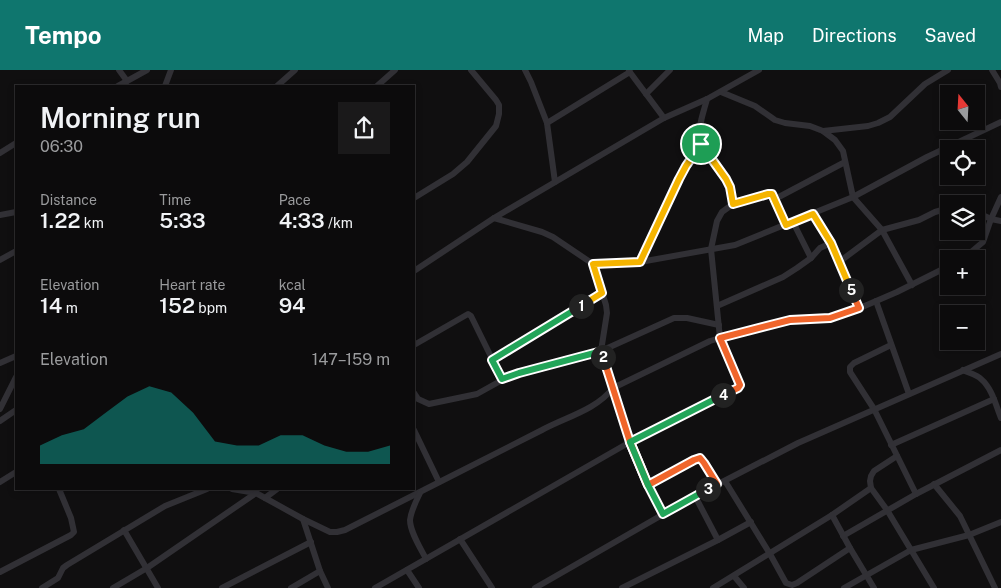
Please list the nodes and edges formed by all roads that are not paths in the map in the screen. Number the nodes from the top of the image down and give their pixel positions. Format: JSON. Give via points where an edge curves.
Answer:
{"nodes":[{"id":1,"x":119,"y":70,"type":"edge"},
{"id":2,"x":147,"y":70,"type":"edge"},
{"id":3,"x":171,"y":70,"type":"edge"},
{"id":4,"x":295,"y":70,"type":"edge"},
{"id":5,"x":395,"y":70,"type":"edge"},
{"id":6,"x":471,"y":70,"type":"edge"},
{"id":7,"x":526,"y":70,"type":"edge"},
{"id":8,"x":670,"y":70,"type":"edge"},
{"id":9,"x":759,"y":70,"type":"edge"},
{"id":10,"x":948,"y":70,"type":"edge"},
{"id":11,"x":992,"y":70,"type":"edge"},
{"id":12,"x":629,"y":71,"type":"edge"},
{"id":13,"x":127,"y":81,"type":"junction"},
{"id":14,"x":120,"y":85,"type":"edge"},
{"id":15,"x":165,"y":85,"type":"edge"},
{"id":16,"x":278,"y":85,"type":"edge"},
{"id":17,"x":378,"y":85,"type":"edge"},
{"id":18,"x":1001,"y":87,"type":"edge"},
{"id":19,"x":720,"y":92,"type":"junction"},
{"id":20,"x":646,"y":94,"type":"junction"},
{"id":21,"x":707,"y":99,"type":"junction"},
{"id":22,"x":664,"y":118,"type":"junction"},
{"id":23,"x":1001,"y":122,"type":"edge"},
{"id":24,"x":547,"y":123,"type":"junction"},
{"id":25,"x":823,"y":131,"type":"junction"},
{"id":26,"x":15,"y":144,"type":"edge"},
{"id":27,"x":701,"y":144,"type":"junction"},
{"id":28,"x":0,"y":153,"type":"edge"},
{"id":29,"x":845,"y":162,"type":"junction"},
{"id":30,"x":555,"y":182,"type":"junction"},
{"id":31,"x":415,"y":197,"type":"edge"},
{"id":32,"x":853,"y":197,"type":"junction"},
{"id":33,"x":1001,"y":197,"type":"edge"},
{"id":34,"x":775,"y":199,"type":"junction"},
{"id":35,"x":733,"y":204,"type":"junction"},
{"id":36,"x":940,"y":211,"type":"edge"},
{"id":37,"x":15,"y":212,"type":"edge"},
{"id":38,"x":813,"y":214,"type":"junction"},
{"id":39,"x":0,"y":215,"type":"edge"},
{"id":40,"x":985,"y":216,"type":"edge"},
{"id":41,"x":494,"y":218,"type":"junction"},
{"id":42,"x":991,"y":219,"type":"junction"},
{"id":43,"x":1001,"y":221,"type":"edge"},
{"id":44,"x":789,"y":224,"type":"junction"},
{"id":45,"x":882,"y":230,"type":"junction"},
{"id":46,"x":831,"y":243,"type":"junction"},
{"id":47,"x":711,"y":249,"type":"junction"},
{"id":48,"x":973,"y":250,"type":"edge"},
{"id":49,"x":15,"y":251,"type":"edge"},
{"id":50,"x":810,"y":258,"type":"junction"},
{"id":51,"x":0,"y":260,"type":"edge"},
{"id":52,"x":640,"y":262,"type":"junction"},
{"id":53,"x":839,"y":262,"type":"junction"},
{"id":54,"x":593,"y":264,"type":"junction"},
{"id":55,"x":415,"y":270,"type":"edge"},
{"id":56,"x":940,"y":271,"type":"edge"},
{"id":57,"x":912,"y":285,"type":"junction"},
{"id":58,"x":602,"y":293,"type":"junction"},
{"id":59,"x":876,"y":301,"type":"junction"},
{"id":60,"x":717,"y":306,"type":"junction"},
{"id":61,"x":859,"y":308,"type":"junction"},
{"id":62,"x":719,"y":325,"type":"junction"},
{"id":63,"x":720,"y":338,"type":"junction"},
{"id":64,"x":415,"y":344,"type":"edge"},
{"id":65,"x":891,"y":345,"type":"junction"},
{"id":66,"x":602,"y":351,"type":"junction"},
{"id":67,"x":1001,"y":354,"type":"edge"},
{"id":68,"x":15,"y":356,"type":"edge"},
{"id":69,"x":492,"y":360,"type":"junction"},
{"id":70,"x":0,"y":363,"type":"edge"},
{"id":71,"x":963,"y":370,"type":"junction"},
{"id":72,"x":15,"y":379,"type":"edge"},
{"id":73,"x":502,"y":379,"type":"junction"},
{"id":74,"x":613,"y":388,"type":"junction"},
{"id":75,"x":415,"y":394,"type":"edge"},
{"id":76,"x":908,"y":394,"type":"junction"},
{"id":77,"x":994,"y":399,"type":"junction"},
{"id":78,"x":0,"y":409,"type":"edge"},
{"id":79,"x":874,"y":409,"type":"junction"},
{"id":80,"x":15,"y":411,"type":"edge"},
{"id":81,"x":1001,"y":418,"type":"edge"},
{"id":82,"x":0,"y":421,"type":"edge"},
{"id":83,"x":415,"y":432,"type":"edge"},
{"id":84,"x":630,"y":442,"type":"junction"},
{"id":85,"x":891,"y":445,"type":"junction"},
{"id":86,"x":1001,"y":450,"type":"edge"},
{"id":87,"x":897,"y":456,"type":"junction"},
{"id":88,"x":15,"y":473,"type":"edge"},
{"id":89,"x":725,"y":481,"type":"junction"},
{"id":90,"x":0,"y":482,"type":"edge"},
{"id":91,"x":440,"y":482,"type":"junction"},
{"id":92,"x":717,"y":484,"type":"junction"},
{"id":93,"x":934,"y":484,"type":"junction"},
{"id":94,"x":648,"y":485,"type":"junction"},
{"id":95,"x":871,"y":488,"type":"junction"},
{"id":96,"x":59,"y":490,"type":"edge"},
{"id":97,"x":205,"y":490,"type":"edge"},
{"id":98,"x":238,"y":490,"type":"edge"},
{"id":99,"x":276,"y":490,"type":"edge"},
{"id":100,"x":256,"y":493,"type":"junction"},
{"id":101,"x":420,"y":493,"type":"junction"},
{"id":102,"x":916,"y":494,"type":"junction"},
{"id":103,"x":695,"y":496,"type":"junction"},
{"id":104,"x":265,"y":498,"type":"junction"},
{"id":105,"x":887,"y":510,"type":"junction"},
{"id":106,"x":663,"y":514,"type":"junction"},
{"id":107,"x":832,"y":515,"type":"junction"},
{"id":108,"x":303,"y":518,"type":"junction"},
{"id":109,"x":750,"y":522,"type":"junction"},
{"id":110,"x":1001,"y":522,"type":"edge"},
{"id":111,"x":124,"y":530,"type":"junction"},
{"id":112,"x":969,"y":535,"type":"junction"},
{"id":113,"x":844,"y":536,"type":"junction"},
{"id":114,"x":460,"y":539,"type":"junction"},
{"id":115,"x":718,"y":540,"type":"junction"},
{"id":116,"x":311,"y":542,"type":"junction"},
{"id":117,"x":850,"y":548,"type":"junction"},
{"id":118,"x":912,"y":550,"type":"junction"},
{"id":119,"x":770,"y":554,"type":"junction"},
{"id":120,"x":426,"y":559,"type":"junction"},
{"id":121,"x":147,"y":568,"type":"junction"},
{"id":122,"x":320,"y":570,"type":"junction"},
{"id":123,"x":407,"y":570,"type":"junction"},
{"id":124,"x":0,"y":572,"type":"edge"},
{"id":125,"x":867,"y":575,"type":"junction"},
{"id":126,"x":734,"y":576,"type":"junction"},
{"id":127,"x":42,"y":588,"type":"edge"},
{"id":128,"x":113,"y":588,"type":"edge"},
{"id":129,"x":158,"y":588,"type":"edge"},
{"id":130,"x":222,"y":588,"type":"edge"},
{"id":131,"x":291,"y":588,"type":"edge"},
{"id":132,"x":328,"y":588,"type":"edge"},
{"id":133,"x":375,"y":588,"type":"edge"},
{"id":134,"x":419,"y":588,"type":"edge"},
{"id":135,"x":492,"y":588,"type":"edge"},
{"id":136,"x":535,"y":588,"type":"edge"},
{"id":137,"x":622,"y":588,"type":"edge"},
{"id":138,"x":713,"y":588,"type":"edge"},
{"id":139,"x":744,"y":588,"type":"edge"},
{"id":140,"x":844,"y":588,"type":"edge"},
{"id":141,"x":874,"y":588,"type":"edge"},
{"id":142,"x":934,"y":588,"type":"edge"},
{"id":143,"x":995,"y":588,"type":"edge"}],
"edges":[{"from":1,"to":13,"type":"street"},
{"from":2,"to":13,"type":"street"},
{"from":3,"to":15,"type":"street"},
{"from":4,"to":16,"type":"street"},
{"from":5,"to":17,"type":"street"},
{"from":6,"to":31,"type":"street","via":[[499,105],[496,126],[467,162]]},
{"from":7,"to":24,"type":"street"},
{"from":8,"to":20,"type":"street"},
{"from":9,"to":19,"type":"street"},
{"from":10,"to":25,"type":"street","via":[[925,84],[890,117],[878,123]]},
{"from":11,"to":18,"type":"street"},
{"from":12,"to":20,"type":"street"},
{"from":12,"to":24,"type":"street"},
{"from":13,"to":14,"type":"street"},
{"from":19,"to":21,"type":"street"},
{"from":19,"to":25,"type":"street","via":[[755,106],[775,120]]},
{"from":20,"to":22,"type":"street"},
{"from":21,"to":22,"type":"street"},
{"from":21,"to":27,"type":"street","via":[[700,128]]},
{"from":22,"to":30,"type":"street"},
{"from":23,"to":32,"type":"street"},
{"from":24,"to":30,"type":"street"},
{"from":25,"to":29,"type":"street","via":[[843,151]]},
{"from":26,"to":28,"type":"street"},
{"from":27,"to":35,"type":"street","via":[[726,179]]},
{"from":27,"to":52,"type":"street","via":[[683,172]]},
{"from":29,"to":32,"type":"street"},
{"from":29,"to":34,"type":"street"},
{"from":30,"to":41,"type":"street"},
{"from":32,"to":38,"type":"street"},
{"from":32,"to":45,"type":"street"},
{"from":33,"to":42,"type":"street"},
{"from":34,"to":35,"type":"street","via":[[768,194]]},
{"from":34,"to":44,"type":"street"},
{"from":35,"to":47,"type":"street","via":[[722,212],[717,221]]},
{"from":36,"to":45,"type":"street"},
{"from":37,"to":39,"type":"street"},
{"from":38,"to":44,"type":"street"},
{"from":38,"to":46,"type":"street"},
{"from":40,"to":42,"type":"street"},
{"from":41,"to":54,"type":"street","via":[[553,237]]},
{"from":41,"to":55,"type":"street"},
{"from":42,"to":43,"type":"street"},
{"from":42,"to":48,"type":"street","via":[[983,242]]},
{"from":44,"to":47,"type":"street","via":[[740,244]]},
{"from":44,"to":50,"type":"street"},
{"from":45,"to":53,"type":"street"},
{"from":45,"to":57,"type":"street"},
{"from":46,"to":50,"type":"street"},
{"from":46,"to":53,"type":"street"},
{"from":47,"to":52,"type":"street"},
{"from":47,"to":60,"type":"street"},
{"from":49,"to":51,"type":"street"},
{"from":50,"to":60,"type":"street","via":[[782,276]]},
{"from":52,"to":54,"type":"street"},
{"from":53,"to":61,"type":"street"},
{"from":54,"to":58,"type":"street"},
{"from":56,"to":57,"type":"street"},
{"from":57,"to":59,"type":"street"},
{"from":58,"to":66,"type":"street","via":[[607,313]]},
{"from":58,"to":69,"type":"street"},
{"from":59,"to":61,"type":"street"},
{"from":59,"to":65,"type":"street"},
{"from":60,"to":62,"type":"street"},
{"from":61,"to":63,"type":"street","via":[[830,318],[790,320]]},
{"from":62,"to":63,"type":"street"},
{"from":62,"to":66,"type":"street","via":[[674,318]]},
{"from":63,"to":74,"type":"street"},
{"from":63,"to":84,"type":"street","via":[[739,382],[738,388]]},
{"from":64,"to":69,"type":"street","via":[[468,314]]},
{"from":65,"to":76,"type":"street"},
{"from":65,"to":79,"type":"street","via":[[850,367]]},
{"from":66,"to":73,"type":"street"},
{"from":66,"to":74,"type":"street"},
{"from":67,"to":71,"type":"street"},
{"from":68,"to":70,"type":"street"},
{"from":69,"to":73,"type":"street"},
{"from":71,"to":76,"type":"street"},
{"from":71,"to":77,"type":"street","via":[[980,377]]},
{"from":72,"to":78,"type":"street"},
{"from":73,"to":75,"type":"street","via":[[477,394],[429,404]]},
{"from":74,"to":84,"type":"street"},
{"from":74,"to":91,"type":"street","via":[[596,405]]},
{"from":76,"to":79,"type":"street"},
{"from":77,"to":81,"type":"street"},
{"from":77,"to":85,"type":"street"},
{"from":79,"to":85,"type":"street"},
{"from":79,"to":89,"type":"street"},
{"from":80,"to":82,"type":"street"},
{"from":83,"to":91,"type":"street"},
{"from":84,"to":94,"type":"street"},
{"from":84,"to":114,"type":"street"},
{"from":85,"to":87,"type":"street"},
{"from":86,"to":93,"type":"street"},
{"from":87,"to":95,"type":"street","via":[[874,471]]},
{"from":87,"to":102,"type":"street"},
{"from":88,"to":90,"type":"street"},
{"from":89,"to":92,"type":"street"},
{"from":89,"to":109,"type":"street"},
{"from":91,"to":101,"type":"street"},
{"from":92,"to":94,"type":"street","via":[[700,458]]},
{"from":92,"to":103,"type":"street"},
{"from":93,"to":102,"type":"street"},
{"from":93,"to":112,"type":"street","via":[[960,516]]},
{"from":94,"to":106,"type":"street"},
{"from":95,"to":105,"type":"street"},
{"from":95,"to":107,"type":"street"},
{"from":96,"to":124,"type":"street","via":[[72,518],[74,532]]},
{"from":97,"to":111,"type":"street","via":[[165,506]]},
{"from":98,"to":100,"type":"street"},
{"from":99,"to":104,"type":"street"},
{"from":100,"to":104,"type":"street"},
{"from":100,"to":121,"type":"street"},
{"from":101,"to":108,"type":"street","via":[[337,532],[330,532]]},
{"from":101,"to":120,"type":"street","via":[[410,521]]},
{"from":102,"to":105,"type":"street"},
{"from":103,"to":106,"type":"street"},
{"from":103,"to":115,"type":"street"},
{"from":104,"to":108,"type":"street"},
{"from":105,"to":113,"type":"street"},
{"from":105,"to":118,"type":"street"},
{"from":106,"to":136,"type":"street"},
{"from":107,"to":113,"type":"street"},
{"from":107,"to":119,"type":"street"},
{"from":108,"to":116,"type":"street"},
{"from":109,"to":115,"type":"street"},
{"from":109,"to":119,"type":"street"},
{"from":110,"to":112,"type":"street"},
{"from":111,"to":121,"type":"street"},
{"from":111,"to":127,"type":"street","via":[[67,564],[58,578]]},
{"from":112,"to":118,"type":"street"},
{"from":112,"to":143,"type":"street"},
{"from":113,"to":117,"type":"street"},
{"from":114,"to":120,"type":"street"},
{"from":114,"to":135,"type":"street"},
{"from":115,"to":137,"type":"street"},
{"from":116,"to":122,"type":"street"},
{"from":116,"to":130,"type":"street"},
{"from":117,"to":119,"type":"street","via":[[792,585],[786,582]]},
{"from":117,"to":125,"type":"street"},
{"from":118,"to":125,"type":"street"},
{"from":118,"to":142,"type":"street"},
{"from":119,"to":126,"type":"street"},
{"from":120,"to":123,"type":"street"},
{"from":121,"to":128,"type":"street"},
{"from":121,"to":129,"type":"street"},
{"from":122,"to":131,"type":"street"},
{"from":122,"to":132,"type":"street"},
{"from":123,"to":133,"type":"street"},
{"from":123,"to":134,"type":"street"},
{"from":125,"to":140,"type":"street"},
{"from":125,"to":141,"type":"street"},
{"from":126,"to":138,"type":"street"},
{"from":126,"to":139,"type":"street"}]}
